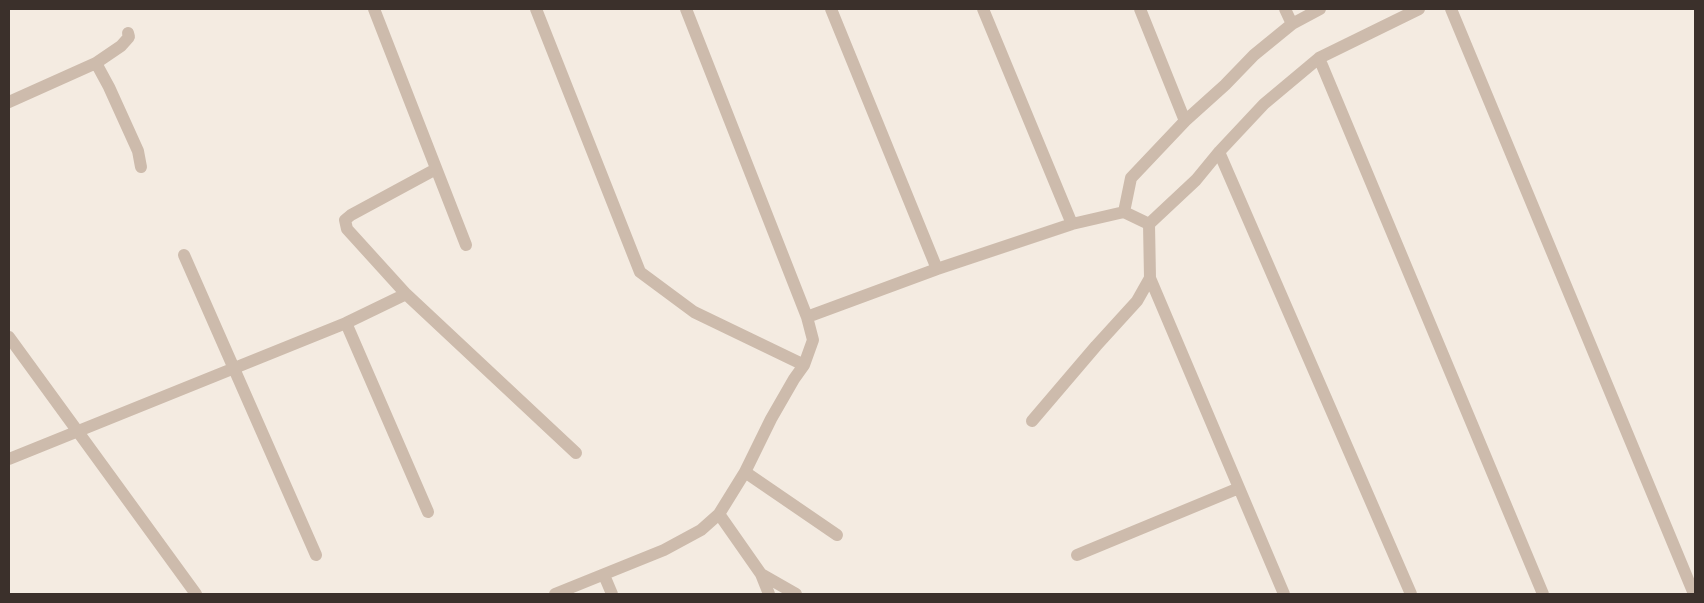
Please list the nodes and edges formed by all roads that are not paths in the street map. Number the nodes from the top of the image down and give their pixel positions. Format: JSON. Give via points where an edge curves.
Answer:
{"nodes":[{"id":1,"x":374,"y":9,"type":"edge"},
{"id":2,"x":536,"y":9,"type":"edge"},
{"id":3,"x":686,"y":9,"type":"edge"},
{"id":4,"x":831,"y":9,"type":"edge"},
{"id":5,"x":983,"y":9,"type":"edge"},
{"id":6,"x":1140,"y":9,"type":"edge"},
{"id":7,"x":1285,"y":9,"type":"edge"},
{"id":8,"x":1320,"y":9,"type":"edge"},
{"id":9,"x":1419,"y":9,"type":"edge"},
{"id":10,"x":1452,"y":9,"type":"edge"},
{"id":11,"x":1292,"y":24,"type":"junction"},
{"id":12,"x":128,"y":33,"type":"dead end"},
{"id":13,"x":1319,"y":58,"type":"junction"},
{"id":14,"x":96,"y":63,"type":"junction"},
{"id":15,"x":9,"y":102,"type":"edge"},
{"id":16,"x":1185,"y":121,"type":"junction"},
{"id":17,"x":1219,"y":152,"type":"junction"},
{"id":18,"x":141,"y":167,"type":"dead end"},
{"id":19,"x":436,"y":169,"type":"junction"},
{"id":20,"x":1124,"y":212,"type":"junction"},
{"id":21,"x":1072,"y":224,"type":"junction"},
{"id":22,"x":1150,"y":224,"type":"junction"},
{"id":23,"x":466,"y":245,"type":"dead end"},
{"id":24,"x":184,"y":255,"type":"dead end"},
{"id":25,"x":937,"y":269,"type":"junction"},
{"id":26,"x":1150,"y":278,"type":"junction"},
{"id":27,"x":406,"y":294,"type":"junction"},
{"id":28,"x":807,"y":317,"type":"junction"},
{"id":29,"x":346,"y":323,"type":"junction"},
{"id":30,"x":9,"y":337,"type":"edge"},
{"id":31,"x":804,"y":365,"type":"junction"},
{"id":32,"x":234,"y":369,"type":"junction"},
{"id":33,"x":1032,"y":421,"type":"dead end"},
{"id":34,"x":76,"y":430,"type":"junction"},
{"id":35,"x":576,"y":453,"type":"dead end"},
{"id":36,"x":9,"y":459,"type":"edge"},
{"id":37,"x":745,"y":472,"type":"junction"},
{"id":38,"x":1239,"y":488,"type":"junction"},
{"id":39,"x":428,"y":512,"type":"dead end"},
{"id":40,"x":719,"y":514,"type":"junction"},
{"id":41,"x":837,"y":534,"type":"dead end"},
{"id":42,"x":316,"y":555,"type":"dead end"},
{"id":43,"x":1077,"y":555,"type":"dead end"},
{"id":44,"x":761,"y":574,"type":"junction"},
{"id":45,"x":604,"y":575,"type":"junction"},
{"id":46,"x":196,"y":594,"type":"edge"},
{"id":47,"x":556,"y":594,"type":"edge"},
{"id":48,"x":612,"y":594,"type":"edge"},
{"id":49,"x":769,"y":594,"type":"edge"},
{"id":50,"x":796,"y":594,"type":"edge"},
{"id":51,"x":1284,"y":594,"type":"edge"},
{"id":52,"x":1411,"y":594,"type":"edge"},
{"id":53,"x":1543,"y":594,"type":"edge"},
{"id":54,"x":1694,"y":594,"type":"edge"}],
"edges":[{"from":1,"to":19,"type":"street"},
{"from":2,"to":31,"type":"street","via":[[640,272],[694,312]]},
{"from":3,"to":28,"type":"street"},
{"from":4,"to":25,"type":"street"},
{"from":5,"to":21,"type":"street"},
{"from":6,"to":16,"type":"street"},
{"from":7,"to":11,"type":"street"},
{"from":8,"to":11,"type":"street"},
{"from":9,"to":13,"type":"street"},
{"from":10,"to":54,"type":"street"},
{"from":11,"to":16,"type":"street","via":[[1254,55]]},
{"from":12,"to":14,"type":"street","via":[[130,37],[121,46]]},
{"from":13,"to":17,"type":"street","via":[[1264,104]]},
{"from":13,"to":53,"type":"street"},
{"from":14,"to":15,"type":"street"},
{"from":14,"to":18,"type":"street","via":[[138,151]]},
{"from":16,"to":20,"type":"street","via":[[1131,178]]},
{"from":17,"to":22,"type":"street","via":[[1196,180]]},
{"from":17,"to":52,"type":"street"},
{"from":19,"to":23,"type":"street"},
{"from":19,"to":27,"type":"street","via":[[345,220],[347,229]]},
{"from":20,"to":21,"type":"street"},
{"from":20,"to":22,"type":"street"},
{"from":21,"to":25,"type":"street"},
{"from":22,"to":26,"type":"street"},
{"from":24,"to":32,"type":"street"},
{"from":25,"to":28,"type":"street"},
{"from":26,"to":33,"type":"street","via":[[1137,301]]},
{"from":26,"to":38,"type":"street"},
{"from":27,"to":29,"type":"street"},
{"from":27,"to":35,"type":"street"},
{"from":28,"to":31,"type":"street","via":[[813,340]]},
{"from":29,"to":32,"type":"street"},
{"from":29,"to":39,"type":"street"},
{"from":30,"to":34,"type":"street"},
{"from":31,"to":37,"type":"street","via":[[771,419]]},
{"from":32,"to":34,"type":"street"},
{"from":32,"to":42,"type":"street"},
{"from":34,"to":36,"type":"street"},
{"from":34,"to":46,"type":"street"},
{"from":37,"to":40,"type":"street"},
{"from":37,"to":41,"type":"street"},
{"from":38,"to":43,"type":"street"},
{"from":38,"to":51,"type":"street"},
{"from":40,"to":44,"type":"street"},
{"from":40,"to":45,"type":"street","via":[[701,530],[664,550]]},
{"from":44,"to":49,"type":"street"},
{"from":44,"to":50,"type":"street"},
{"from":45,"to":47,"type":"street"},
{"from":45,"to":48,"type":"street"}]}
